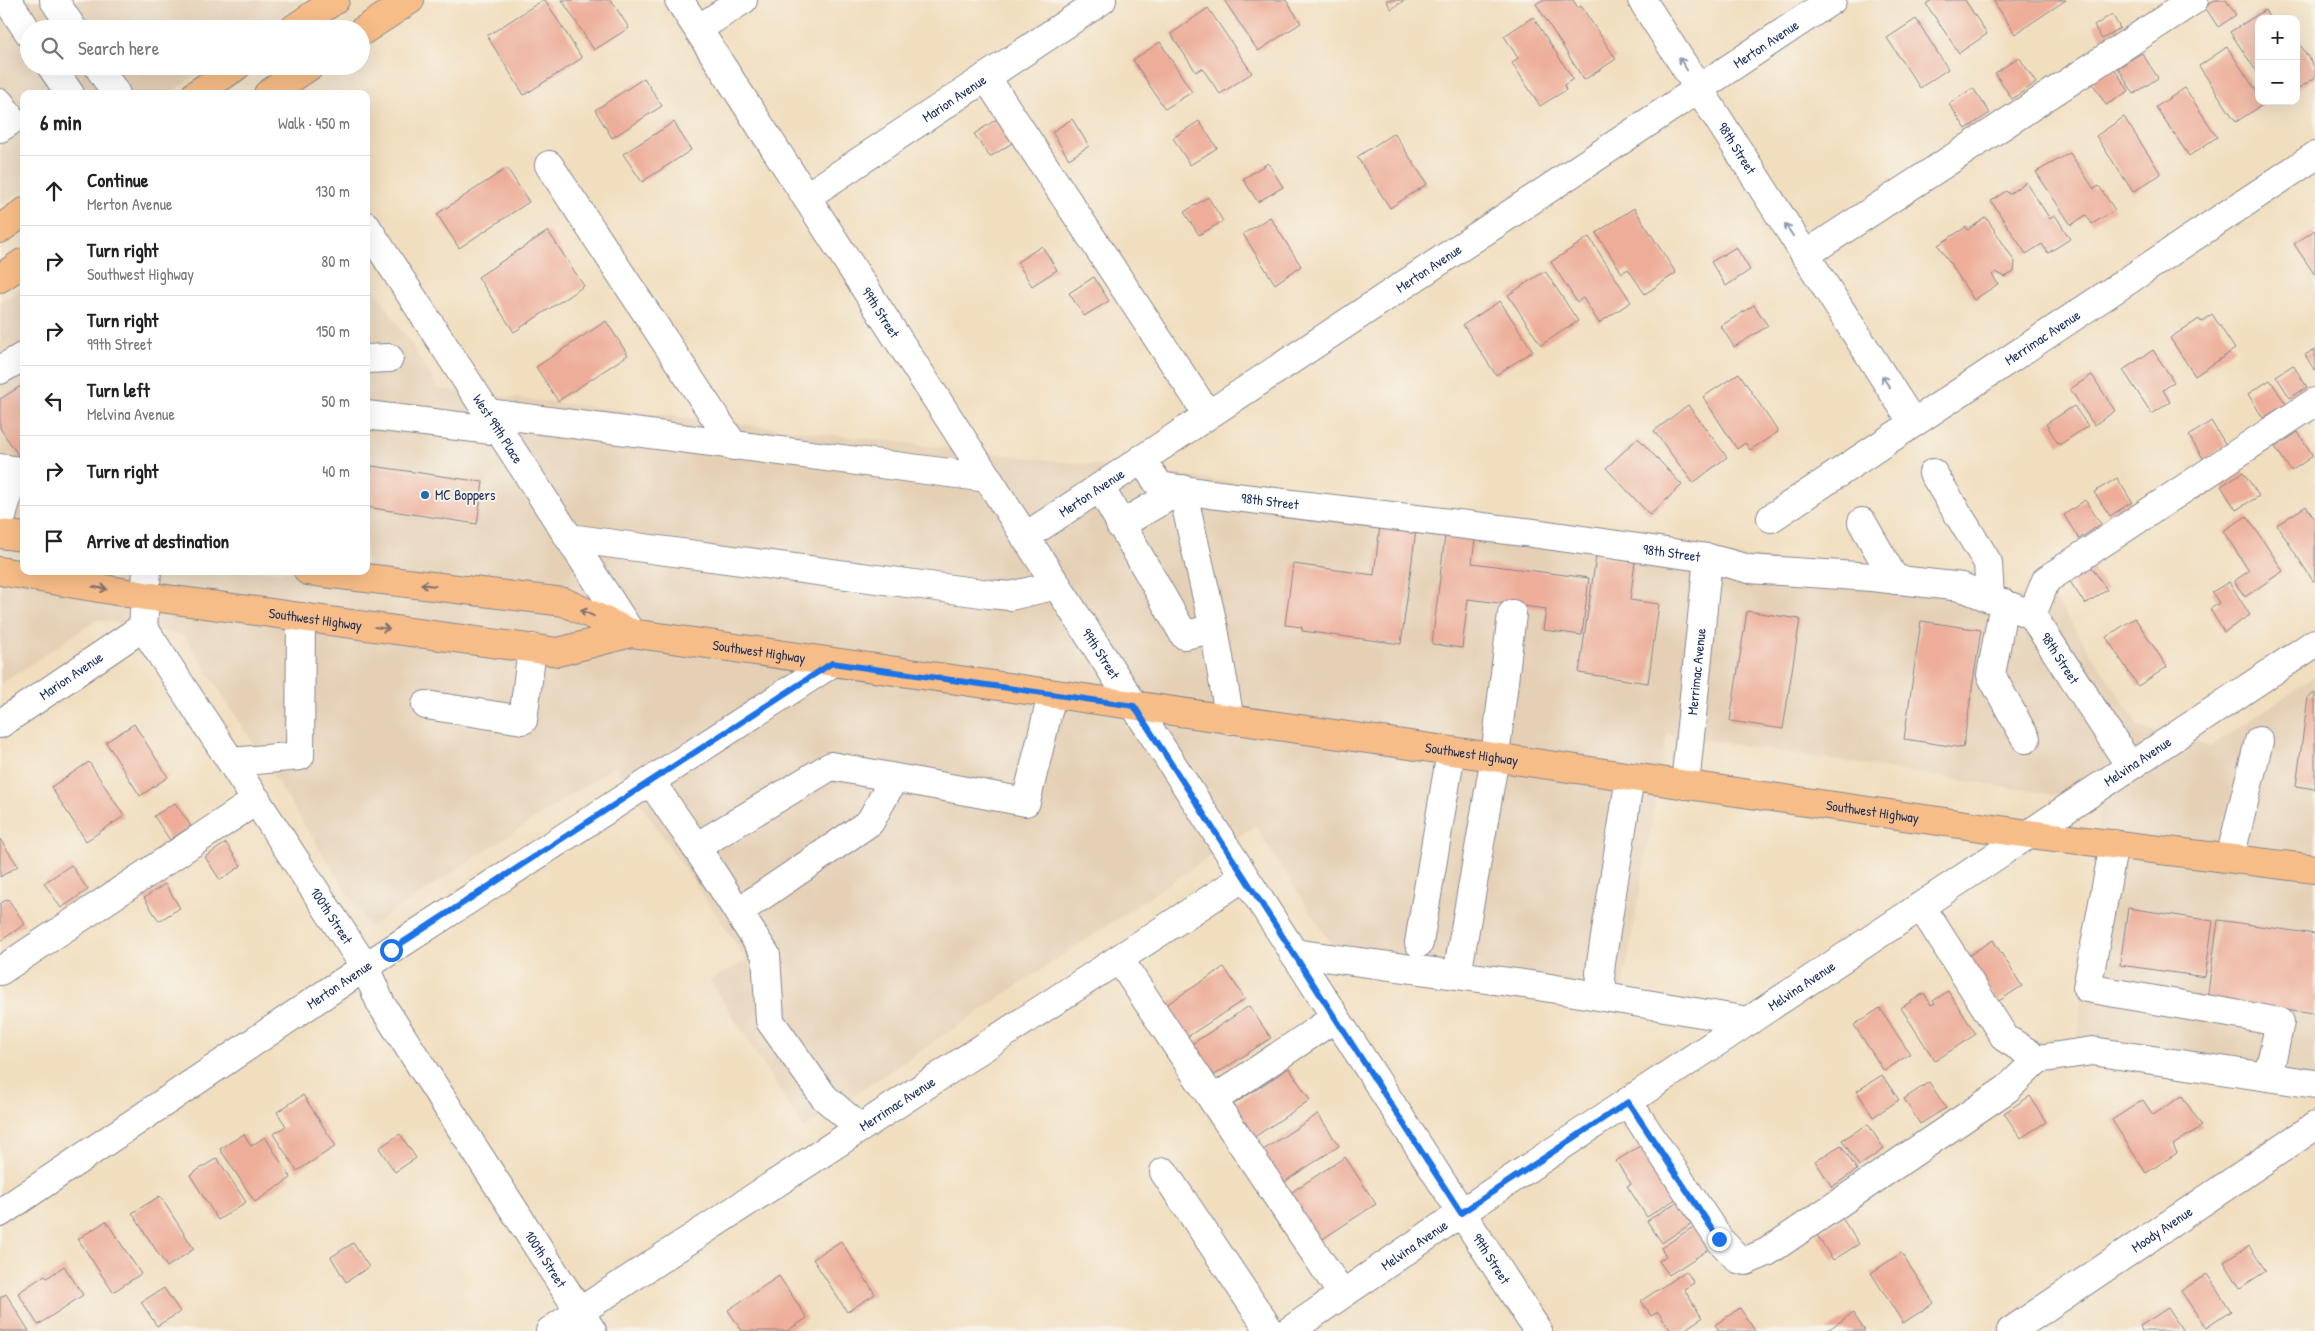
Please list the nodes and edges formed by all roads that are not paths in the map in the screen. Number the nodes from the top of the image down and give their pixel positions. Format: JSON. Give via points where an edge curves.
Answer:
{"nodes":[{"id":1,"x":7,"y":0,"type":"edge"},
{"id":2,"x":54,"y":0,"type":"edge"},
{"id":3,"x":336,"y":0,"type":"edge"},
{"id":4,"x":679,"y":0,"type":"edge"},
{"id":5,"x":743,"y":0,"type":"edge"},
{"id":6,"x":1102,"y":0,"type":"edge"},
{"id":7,"x":1642,"y":0,"type":"edge"},
{"id":8,"x":1832,"y":0,"type":"edge"},
{"id":9,"x":2194,"y":0,"type":"edge"},
{"id":10,"x":405,"y":1,"type":"edge"},
{"id":11,"x":20,"y":20,"type":"edge"},
{"id":12,"x":67,"y":20,"type":"edge"},
{"id":13,"x":306,"y":20,"type":"edge"},
{"id":14,"x":370,"y":26,"type":"edge"},
{"id":15,"x":698,"y":29,"type":"junction"},
{"id":16,"x":57,"y":75,"type":"edge"},
{"id":17,"x":104,"y":75,"type":"edge"},
{"id":18,"x":224,"y":75,"type":"edge"},
{"id":19,"x":298,"y":75,"type":"edge"},
{"id":20,"x":986,"y":77,"type":"junction"},
{"id":21,"x":1698,"y":89,"type":"junction"},
{"id":22,"x":67,"y":90,"type":"edge"},
{"id":23,"x":113,"y":90,"type":"edge"},
{"id":24,"x":202,"y":90,"type":"edge"},
{"id":25,"x":279,"y":90,"type":"edge"},
{"id":26,"x":0,"y":103,"type":"edge"},
{"id":27,"x":0,"y":128,"type":"edge"},
{"id":28,"x":2315,"y":156,"type":"edge"},
{"id":29,"x":549,"y":165,"type":"dead end"},
{"id":30,"x":806,"y":197,"type":"junction"},
{"id":31,"x":20,"y":215,"type":"edge"},
{"id":32,"x":0,"y":229,"type":"edge"},
{"id":33,"x":370,"y":240,"type":"edge"},
{"id":34,"x":374,"y":253,"type":"edge"},
{"id":35,"x":1805,"y":256,"type":"junction"},
{"id":36,"x":20,"y":265,"type":"edge"},
{"id":37,"x":0,"y":278,"type":"edge"},
{"id":38,"x":20,"y":358,"type":"edge"},
{"id":39,"x":0,"y":370,"type":"edge"},
{"id":40,"x":2315,"y":402,"type":"edge"},
{"id":41,"x":370,"y":415,"type":"edge"},
{"id":42,"x":1208,"y":415,"type":"junction"},
{"id":43,"x":494,"y":422,"type":"junction"},
{"id":44,"x":1913,"y":423,"type":"junction"},
{"id":45,"x":734,"y":446,"type":"junction"},
{"id":46,"x":1141,"y":459,"type":"junction"},
{"id":47,"x":13,"y":468,"type":"edge"},
{"id":48,"x":1933,"y":473,"type":"dead end"},
{"id":49,"x":988,"y":478,"type":"junction"},
{"id":50,"x":1100,"y":487,"type":"junction"},
{"id":51,"x":1182,"y":489,"type":"junction"},
{"id":52,"x":1771,"y":518,"type":"dead end"},
{"id":53,"x":1862,"y":522,"type":"dead end"},
{"id":54,"x":0,"y":525,"type":"edge"},
{"id":55,"x":1120,"y":525,"type":"junction"},
{"id":56,"x":0,"y":534,"type":"edge"},
{"id":57,"x":20,"y":536,"type":"edge"},
{"id":58,"x":1025,"y":537,"type":"junction"},
{"id":59,"x":569,"y":538,"type":"junction"},
{"id":60,"x":1708,"y":558,"type":"junction"},
{"id":61,"x":0,"y":571,"type":"edge"},
{"id":62,"x":20,"y":573,"type":"edge"},
{"id":63,"x":45,"y":575,"type":"edge"},
{"id":64,"x":358,"y":575,"type":"edge"},
{"id":65,"x":1895,"y":580,"type":"junction"},
{"id":66,"x":146,"y":584,"type":"edge"},
{"id":67,"x":1057,"y":585,"type":"junction"},
{"id":68,"x":1997,"y":601,"type":"junction"},
{"id":69,"x":1512,"y":614,"type":"dead end"},
{"id":70,"x":2032,"y":614,"type":"junction"},
{"id":71,"x":301,"y":617,"type":"junction"},
{"id":72,"x":143,"y":628,"type":"junction"},
{"id":73,"x":1214,"y":629,"type":"junction"},
{"id":74,"x":631,"y":634,"type":"junction"},
{"id":75,"x":2315,"y":643,"type":"edge"},
{"id":76,"x":532,"y":648,"type":"junction"},
{"id":77,"x":832,"y":663,"type":"junction"},
{"id":78,"x":1052,"y":695,"type":"junction"},
{"id":79,"x":426,"y":705,"type":"dead end"},
{"id":80,"x":1134,"y":706,"type":"junction"},
{"id":81,"x":1230,"y":720,"type":"junction"},
{"id":82,"x":0,"y":724,"type":"edge"},
{"id":83,"x":2026,"y":738,"type":"dead end"},
{"id":84,"x":2259,"y":741,"type":"dead end"},
{"id":85,"x":1451,"y":752,"type":"junction"},
{"id":86,"x":1495,"y":757,"type":"junction"},
{"id":87,"x":232,"y":762,"type":"junction"},
{"id":88,"x":2130,"y":766,"type":"junction"},
{"id":89,"x":1630,"y":777,"type":"junction"},
{"id":90,"x":894,"y":778,"type":"junction"},
{"id":91,"x":651,"y":782,"type":"junction"},
{"id":92,"x":1685,"y":785,"type":"junction"},
{"id":93,"x":257,"y":800,"type":"junction"},
{"id":94,"x":2029,"y":834,"type":"junction"},
{"id":95,"x":2114,"y":844,"type":"junction"},
{"id":96,"x":696,"y":847,"type":"junction"},
{"id":97,"x":2230,"y":858,"type":"junction"},
{"id":98,"x":2315,"y":869,"type":"edge"},
{"id":99,"x":1244,"y":877,"type":"junction"},
{"id":100,"x":1921,"y":906,"type":"junction"},
{"id":101,"x":738,"y":912,"type":"junction"},
{"id":102,"x":1419,"y":943,"type":"dead end"},
{"id":103,"x":1293,"y":954,"type":"junction"},
{"id":104,"x":1118,"y":959,"type":"junction"},
{"id":105,"x":365,"y":967,"type":"junction"},
{"id":106,"x":0,"y":971,"type":"edge"},
{"id":107,"x":1457,"y":975,"type":"junction"},
{"id":108,"x":1604,"y":997,"type":"junction"},
{"id":109,"x":1335,"y":1018,"type":"junction"},
{"id":110,"x":1749,"y":1021,"type":"junction"},
{"id":111,"x":2038,"y":1059,"type":"junction"},
{"id":112,"x":2268,"y":1077,"type":"junction"},
{"id":113,"x":2315,"y":1084,"type":"edge"},
{"id":114,"x":1213,"y":1100,"type":"junction"},
{"id":115,"x":1628,"y":1102,"type":"junction"},
{"id":116,"x":2315,"y":1126,"type":"edge"},
{"id":117,"x":860,"y":1128,"type":"junction"},
{"id":118,"x":1164,"y":1172,"type":"dead end"},
{"id":119,"x":0,"y":1213,"type":"edge"},
{"id":120,"x":1461,"y":1213,"type":"junction"},
{"id":121,"x":1342,"y":1294,"type":"junction"},
{"id":122,"x":586,"y":1321,"type":"edge"},
{"id":123,"x":550,"y":1331,"type":"edge"},
{"id":124,"x":1270,"y":1331,"type":"edge"},
{"id":125,"x":1289,"y":1331,"type":"edge"},
{"id":126,"x":1538,"y":1331,"type":"edge"},
{"id":127,"x":2011,"y":1331,"type":"edge"}],
"edges":[{"from":1,"to":11,"type":"street"},
{"from":2,"to":12,"type":"street"},
{"from":3,"to":13,"type":"main road"},
{"from":4,"to":15,"type":"street","name":"99th Street"},
{"from":5,"to":15,"type":"street"},
{"from":6,"to":20,"type":"street","name":"Marion Avenue"},
{"from":21,"to":7,"type":"street","name":"98th Street","one_way":true},
{"from":8,"to":21,"type":"street","name":"Merton Avenue"},
{"from":9,"to":35,"type":"street"},
{"from":10,"to":14,"type":"main road"},
{"from":15,"to":30,"type":"street","name":"99th Street"},
{"from":16,"to":22,"type":"street"},
{"from":17,"to":23,"type":"street"},
{"from":18,"to":24,"type":"main road"},
{"from":19,"to":25,"type":"main road"},
{"from":20,"to":30,"type":"street","name":"Marion Avenue"},
{"from":20,"to":42,"type":"street"},
{"from":35,"to":21,"type":"street","name":"98th Street","one_way":true},
{"from":21,"to":42,"type":"street","name":"Merton Avenue"},
{"from":26,"to":27,"type":"street","via":[[12,120]]},
{"from":28,"to":44,"type":"street","name":"Merrimac Avenue"},
{"from":29,"to":45,"type":"street"},
{"from":30,"to":49,"type":"street","name":"99th Street"},
{"from":31,"to":32,"type":"main road"},
{"from":33,"to":34,"type":"street","name":"West 99th Place"},
{"from":34,"to":43,"type":"street","name":"West 99th Place"},
{"from":44,"to":35,"type":"street","name":"98th Street","one_way":true},
{"from":36,"to":37,"type":"main road"},
{"from":38,"to":39,"type":"street"},
{"from":40,"to":70,"type":"street","via":[[2046,580]]},
{"from":41,"to":43,"type":"street"},
{"from":42,"to":46,"type":"street","name":"Merton Avenue"},
{"from":43,"to":45,"type":"street"},
{"from":43,"to":59,"type":"street","name":"West 99th Place"},
{"from":44,"to":52,"type":"street","name":"Merrimac Avenue"},
{"from":45,"to":49,"type":"street"},
{"from":46,"to":50,"type":"street","name":"Merton Avenue"},
{"from":46,"to":51,"type":"street","name":"98th Street","via":[[1160,486]]},
{"from":47,"to":54,"type":"street"},
{"from":48,"to":68,"type":"street","via":[[1988,563]]},
{"from":49,"to":58,"type":"street","name":"99th Street"},
{"from":50,"to":55,"type":"street"},
{"from":50,"to":58,"type":"street","name":"Merton Avenue"},
{"from":51,"to":55,"type":"street"},
{"from":51,"to":60,"type":"street","name":"98th Street"},
{"from":51,"to":73,"type":"street"},
{"from":53,"to":65,"type":"street"},
{"from":55,"to":73,"type":"street","via":[[1184,635]]},
{"from":56,"to":57,"type":"main road"},
{"from":58,"to":67,"type":"street","name":"99th Street"},
{"from":59,"to":67,"type":"street","via":[[1003,595]]},
{"from":59,"to":74,"type":"street","name":"West 99th Place"},
{"from":60,"to":65,"type":"street","name":"98th Street","via":[[1749,569]]},
{"from":60,"to":92,"type":"street","name":"Merrimac Avenue"},
{"from":61,"to":62,"type":"main road","name":"Southwest Highway","one_way":true},
{"from":63,"to":66,"type":"main road","name":"Southwest Highway","one_way":true},
{"from":74,"to":64,"type":"main road","name":"Southwest Highway","one_way":true,"via":[[564,602]]},
{"from":65,"to":68,"type":"street","name":"98th Street","via":[[1962,587]]},
{"from":66,"to":71,"type":"main road","name":"Southwest Highway"},
{"from":66,"to":72,"type":"street"},
{"from":67,"to":80,"type":"street","name":"99th Street"},
{"from":68,"to":70,"type":"street","name":"98th Street"},
{"from":68,"to":83,"type":"street","via":[[1991,675]]},
{"from":69,"to":86,"type":"street"},
{"from":70,"to":88,"type":"street","name":"98th Street"},
{"from":71,"to":76,"type":"main road","name":"Southwest Highway","one_way":true},
{"from":71,"to":87,"type":"street","via":[[300,756]]},
{"from":72,"to":82,"type":"street","name":"Marion Avenue"},
{"from":72,"to":87,"type":"street","name":"100th Street"},
{"from":73,"to":81,"type":"street"},
{"from":74,"to":76,"type":"main road","name":"Southwest Highway","via":[[558,652]]},
{"from":74,"to":77,"type":"main road","name":"Southwest Highway"},
{"from":75,"to":88,"type":"street","name":"Melvina Avenue"},
{"from":76,"to":79,"type":"street","via":[[523,720]]},
{"from":77,"to":78,"type":"main road","name":"Southwest Highway"},
{"from":77,"to":91,"type":"street","name":"Merton Avenue"},
{"from":78,"to":80,"type":"main road","name":"Southwest Highway"},
{"from":78,"to":90,"type":"street","via":[[1026,802]]},
{"from":80,"to":81,"type":"main road","name":"Southwest Highway"},
{"from":80,"to":99,"type":"street","name":"99th Street"},
{"from":81,"to":85,"type":"main road","name":"Southwest Highway"},
{"from":84,"to":97,"type":"street"},
{"from":85,"to":86,"type":"main road","name":"Southwest Highway"},
{"from":85,"to":102,"type":"street"},
{"from":86,"to":89,"type":"main road","name":"Southwest Highway"},
{"from":86,"to":107,"type":"street"},
{"from":87,"to":93,"type":"street","name":"100th Street"},
{"from":88,"to":94,"type":"street","name":"Melvina Avenue"},
{"from":89,"to":92,"type":"main road","name":"Southwest Highway"},
{"from":89,"to":108,"type":"street","via":[[1601,963]]},
{"from":90,"to":96,"type":"street","via":[[831,766]]},
{"from":90,"to":101,"type":"street","via":[[870,822]]},
{"from":91,"to":96,"type":"street"},
{"from":91,"to":105,"type":"street","name":"Merton Avenue"},
{"from":92,"to":94,"type":"main road","name":"Southwest Highway"},
{"from":93,"to":105,"type":"street","name":"100th Street"},
{"from":93,"to":106,"type":"street"},
{"from":94,"to":95,"type":"main road","name":"Southwest Highway"},
{"from":94,"to":100,"type":"street","name":"Melvina Avenue"},
{"from":95,"to":97,"type":"main road","name":"Southwest Highway"},
{"from":95,"to":112,"type":"street","via":[[2088,988],[2280,1022]]},
{"from":96,"to":101,"type":"street"},
{"from":97,"to":98,"type":"main road","name":"Southwest Highway"},
{"from":99,"to":103,"type":"street","name":"99th Street"},
{"from":99,"to":104,"type":"street","name":"Merrimac Avenue"},
{"from":100,"to":110,"type":"street","name":"Melvina Avenue"},
{"from":100,"to":111,"type":"street","via":[[2005,1038]]},
{"from":101,"to":117,"type":"street","via":[[766,955],[770,1021],[824,1097]]},
{"from":103,"to":107,"type":"street"},
{"from":103,"to":109,"type":"street","name":"99th Street"},
{"from":104,"to":114,"type":"street"},
{"from":104,"to":117,"type":"street","name":"Merrimac Avenue"},
{"from":105,"to":119,"type":"street","name":"Merton Avenue"},
{"from":105,"to":122,"type":"street","name":"100th Street","via":[[381,1004]]},
{"from":107,"to":108,"type":"street"},
{"from":108,"to":110,"type":"street"},
{"from":109,"to":114,"type":"street"},
{"from":109,"to":120,"type":"street","name":"99th Street"},
{"from":110,"to":115,"type":"street","name":"Melvina Avenue"},
{"from":111,"to":112,"type":"street","via":[[2092,1051]]},
{"from":111,"to":115,"type":"street","via":[[2007,1089],[1767,1252],[1746,1261],[1738,1259],[1719,1239]]},
{"from":112,"to":113,"type":"street"},
{"from":114,"to":121,"type":"street"},
{"from":115,"to":120,"type":"street","name":"Melvina Avenue"},
{"from":116,"to":127,"type":"street","name":"Moody Avenue"},
{"from":117,"to":122,"type":"street","name":"Merrimac Avenue"},
{"from":118,"to":124,"type":"street"},
{"from":120,"to":121,"type":"street","name":"Melvina Avenue"},
{"from":120,"to":126,"type":"street","name":"99th Street"},
{"from":121,"to":125,"type":"street","name":"Melvina Avenue"},
{"from":122,"to":123,"type":"street","name":"Merrimac Avenue"}]}
